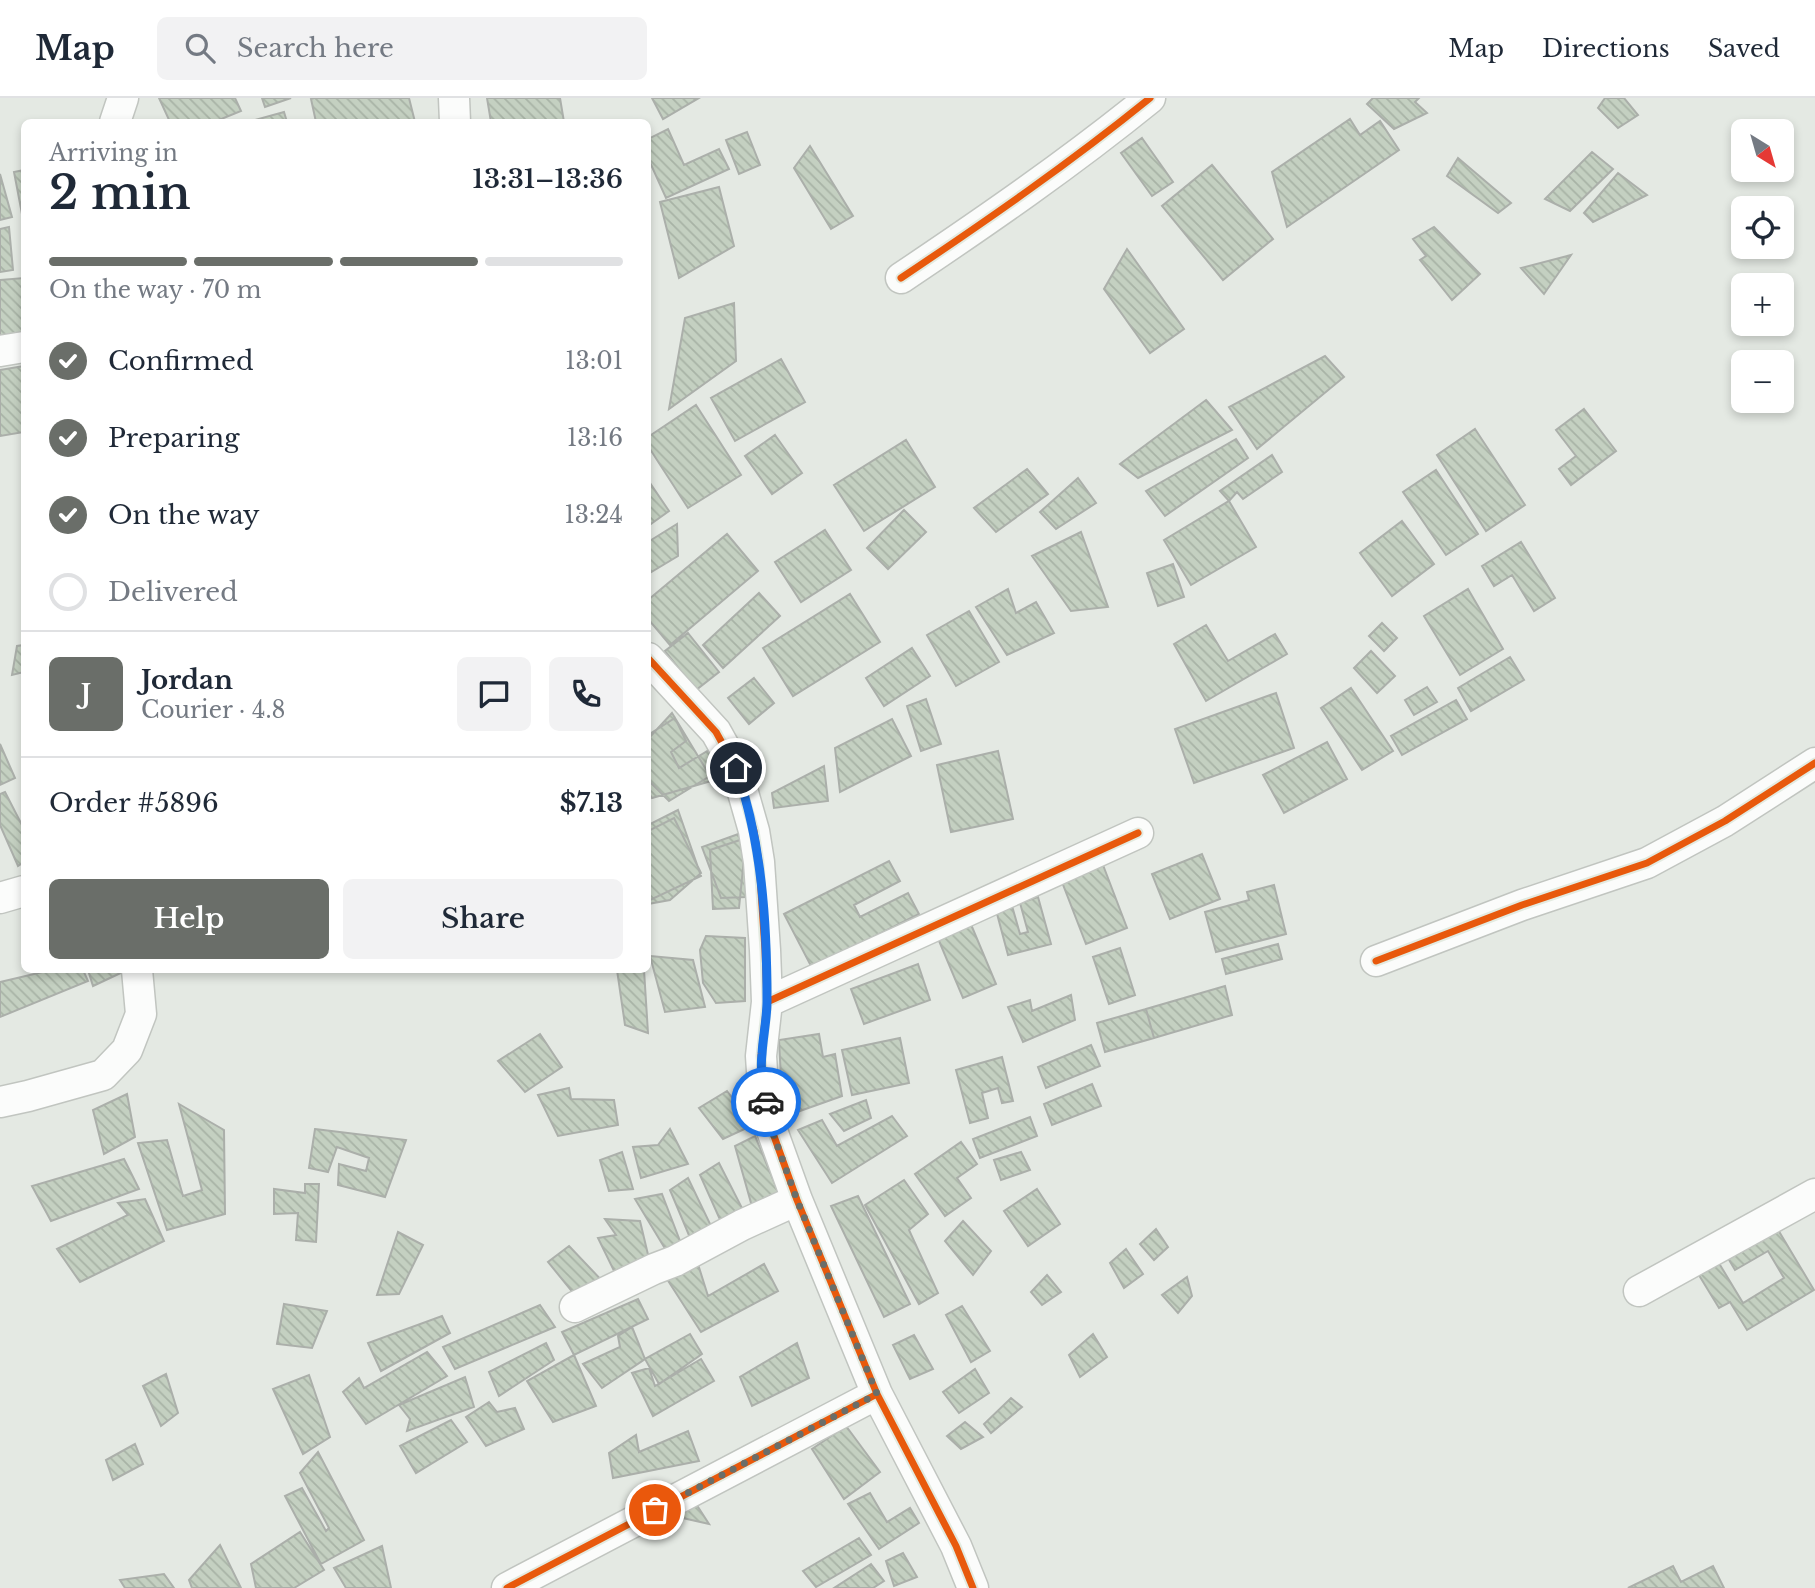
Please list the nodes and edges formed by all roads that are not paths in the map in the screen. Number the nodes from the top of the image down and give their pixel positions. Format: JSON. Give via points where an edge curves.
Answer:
{"nodes":[{"id":1,"x":123,"y":98,"type":"edge"},
{"id":2,"x":454,"y":98,"type":"edge"},
{"id":3,"x":1150,"y":98,"type":"edge"},
{"id":4,"x":116,"y":119,"type":"edge"},
{"id":5,"x":455,"y":119,"type":"edge"},
{"id":6,"x":901,"y":278,"type":"dead end"},
{"id":7,"x":21,"y":348,"type":"edge"},
{"id":8,"x":0,"y":351,"type":"edge"},
{"id":9,"x":651,"y":661,"type":"edge"},
{"id":10,"x":1815,"y":764,"type":"edge"},
{"id":11,"x":1138,"y":833,"type":"dead end"},
{"id":12,"x":21,"y":892,"type":"edge"},
{"id":13,"x":0,"y":898,"type":"edge"},
{"id":14,"x":1376,"y":961,"type":"dead end"},
{"id":15,"x":137,"y":973,"type":"edge"},
{"id":16,"x":767,"y":1002,"type":"junction"},
{"id":17,"x":0,"y":1102,"type":"edge"},
{"id":18,"x":1815,"y":1194,"type":"edge"},
{"id":19,"x":797,"y":1200,"type":"junction"},
{"id":20,"x":1639,"y":1291,"type":"dead end"},
{"id":21,"x":575,"y":1307,"type":"dead end"},
{"id":22,"x":877,"y":1394,"type":"junction"},
{"id":23,"x":508,"y":1588,"type":"edge"},
{"id":24,"x":973,"y":1588,"type":"edge"}],
"edges":[{"from":1,"to":4,"type":"street"},
{"from":2,"to":5,"type":"street"},
{"from":3,"to":6,"type":"street","via":[[1000,212]]},
{"from":7,"to":8,"type":"street"},
{"from":9,"to":16,"type":"street","via":[[716,732],[736,768],[759,862]]},
{"from":10,"to":14,"type":"street","via":[[1647,863]]},
{"from":11,"to":16,"type":"street"},
{"from":12,"to":13,"type":"street"},
{"from":15,"to":17,"type":"street","via":[[141,1014],[127,1050],[103,1075]]},
{"from":16,"to":19,"type":"street","via":[[763,1086],[770,1125]]},
{"from":18,"to":20,"type":"street"},
{"from":19,"to":21,"type":"street"},
{"from":19,"to":22,"type":"street"},
{"from":22,"to":23,"type":"street"},
{"from":22,"to":24,"type":"street"}]}
